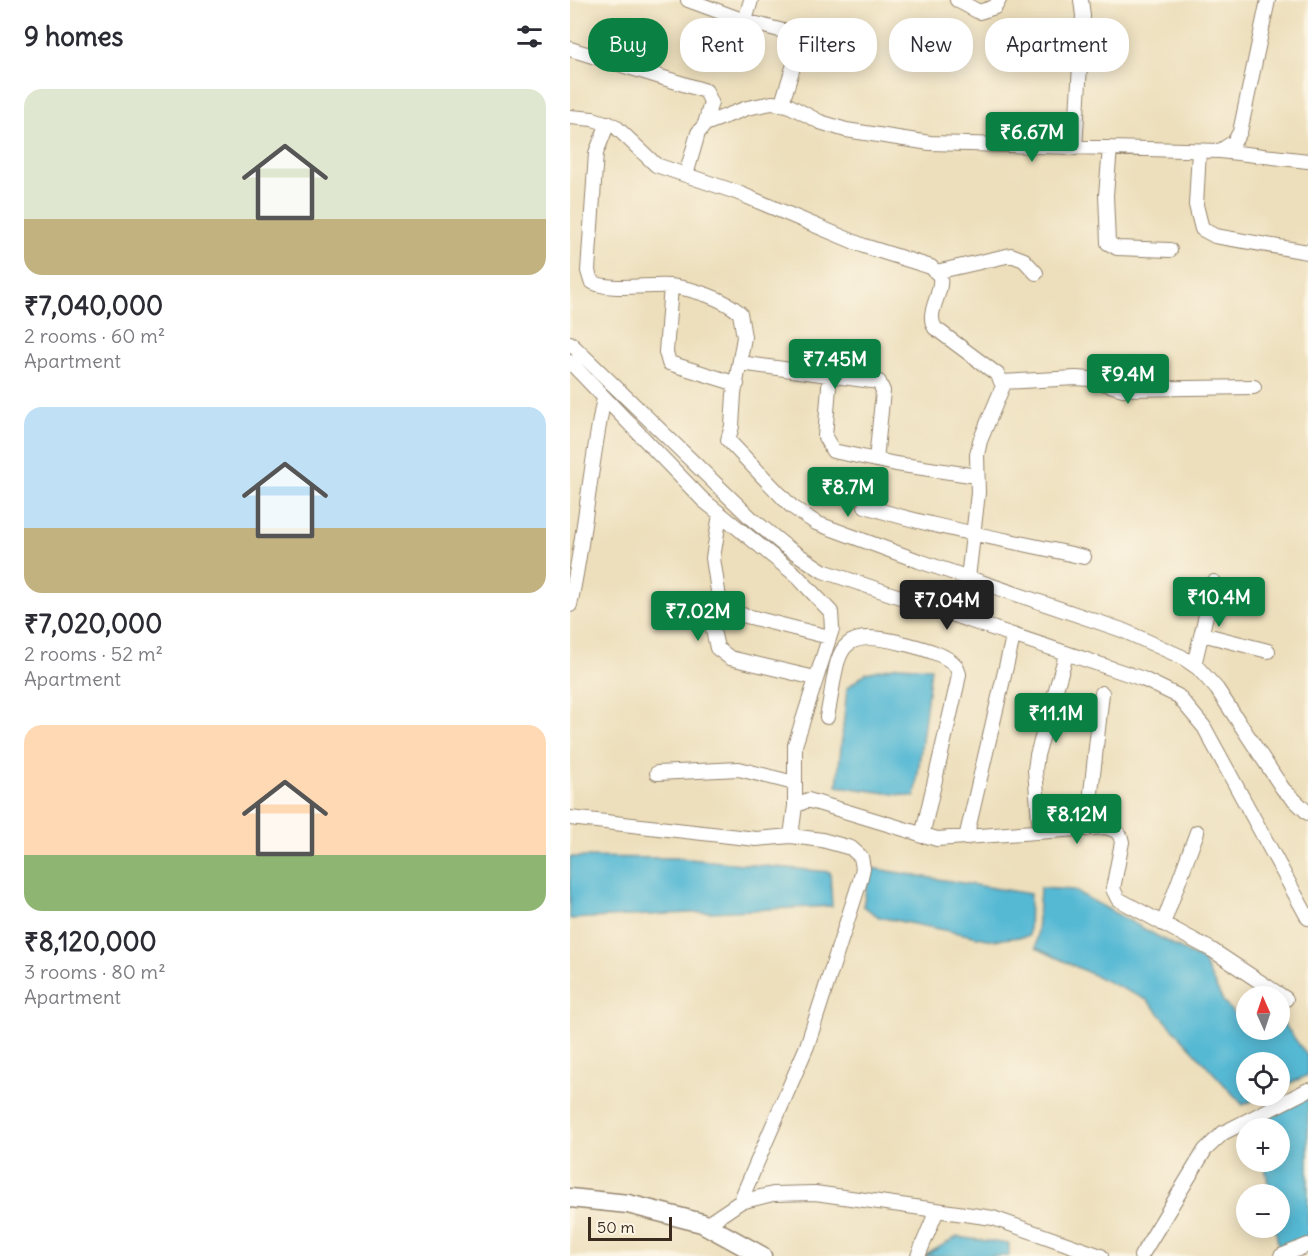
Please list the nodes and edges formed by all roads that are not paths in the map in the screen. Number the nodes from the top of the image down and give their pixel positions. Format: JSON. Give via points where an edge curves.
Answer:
{"nodes":[{"id":1,"x":688,"y":0,"type":"edge"},
{"id":2,"x":751,"y":0,"type":"edge"},
{"id":3,"x":957,"y":0,"type":"edge"},
{"id":4,"x":999,"y":0,"type":"edge"},
{"id":5,"x":1081,"y":0,"type":"edge"},
{"id":6,"x":1268,"y":0,"type":"edge"},
{"id":7,"x":737,"y":18,"type":"edge"},
{"id":8,"x":746,"y":18,"type":"edge"},
{"id":9,"x":765,"y":26,"type":"edge"},
{"id":10,"x":570,"y":49,"type":"edge"},
{"id":11,"x":782,"y":103,"type":"junction"},
{"id":12,"x":570,"y":117,"type":"edge"},
{"id":13,"x":608,"y":123,"type":"junction"},
{"id":14,"x":705,"y":124,"type":"junction"},
{"id":15,"x":1075,"y":148,"type":"junction"},
{"id":16,"x":1110,"y":148,"type":"junction"},
{"id":17,"x":1199,"y":151,"type":"junction"},
{"id":18,"x":1220,"y":151,"type":"junction"},
{"id":19,"x":1308,"y":161,"type":"edge"},
{"id":20,"x":686,"y":175,"type":"junction"},
{"id":21,"x":1170,"y":250,"type":"dead end"},
{"id":22,"x":1308,"y":252,"type":"edge"},
{"id":23,"x":936,"y":272,"type":"junction"},
{"id":24,"x":1036,"y":273,"type":"dead end"},
{"id":25,"x":671,"y":286,"type":"junction"},
{"id":26,"x":570,"y":343,"type":"edge"},
{"id":27,"x":570,"y":362,"type":"edge"},
{"id":28,"x":740,"y":363,"type":"junction"},
{"id":29,"x":830,"y":374,"type":"junction"},
{"id":30,"x":1002,"y":382,"type":"junction"},
{"id":31,"x":736,"y":384,"type":"junction"},
{"id":32,"x":1254,"y":387,"type":"dead end"},
{"id":33,"x":604,"y":398,"type":"junction"},
{"id":34,"x":876,"y":460,"type":"junction"},
{"id":35,"x":978,"y":476,"type":"junction"},
{"id":36,"x":865,"y":506,"type":"dead end"},
{"id":37,"x":720,"y":514,"type":"junction"},
{"id":38,"x":974,"y":532,"type":"junction"},
{"id":39,"x":1084,"y":557,"type":"dead end"},
{"id":40,"x":574,"y":563,"type":"edge"},
{"id":41,"x":968,"y":578,"type":"junction"},
{"id":42,"x":1214,"y":582,"type":"dead end"},
{"id":43,"x":570,"y":605,"type":"edge"},
{"id":44,"x":718,"y":609,"type":"junction"},
{"id":45,"x":1202,"y":634,"type":"junction"},
{"id":46,"x":829,"y":637,"type":"junction"},
{"id":47,"x":1013,"y":637,"type":"junction"},
{"id":48,"x":1268,"y":651,"type":"dead end"},
{"id":49,"x":1066,"y":654,"type":"junction"},
{"id":50,"x":1194,"y":665,"type":"junction"},
{"id":51,"x":814,"y":678,"type":"junction"},
{"id":52,"x":1102,"y":693,"type":"dead end"},
{"id":53,"x":827,"y":717,"type":"dead end"},
{"id":54,"x":657,"y":773,"type":"dead end"},
{"id":55,"x":794,"y":783,"type":"junction"},
{"id":56,"x":795,"y":806,"type":"junction"},
{"id":57,"x":1308,"y":813,"type":"edge"},
{"id":58,"x":570,"y":818,"type":"edge"},
{"id":59,"x":1087,"y":829,"type":"junction"},
{"id":60,"x":1040,"y":832,"type":"junction"},
{"id":61,"x":1197,"y":832,"type":"dead end"},
{"id":62,"x":791,"y":836,"type":"junction"},
{"id":63,"x":922,"y":836,"type":"junction"},
{"id":64,"x":966,"y":838,"type":"junction"},
{"id":65,"x":1308,"y":918,"type":"edge"},
{"id":66,"x":1163,"y":924,"type":"junction"},
{"id":67,"x":1266,"y":986,"type":"edge"},
{"id":68,"x":1308,"y":1090,"type":"edge"},
{"id":69,"x":570,"y":1198,"type":"edge"},
{"id":70,"x":740,"y":1202,"type":"junction"},
{"id":71,"x":937,"y":1210,"type":"junction"},
{"id":72,"x":706,"y":1225,"type":"junction"},
{"id":73,"x":1308,"y":1245,"type":"edge"},
{"id":74,"x":762,"y":1256,"type":"edge"},
{"id":75,"x":918,"y":1256,"type":"edge"},
{"id":76,"x":1101,"y":1256,"type":"edge"},
{"id":77,"x":1141,"y":1256,"type":"edge"},
{"id":78,"x":1281,"y":1256,"type":"edge"}],
"edges":[{"from":1,"to":7,"type":"street"},
{"from":2,"to":8,"type":"street"},
{"from":3,"to":4,"type":"street","via":[[979,12],[995,7]]},
{"from":5,"to":15,"type":"street"},
{"from":6,"to":18,"type":"street","via":[[1240,132],[1234,142]]},
{"from":9,"to":11,"type":"street","via":[[797,38],[799,48]]},
{"from":10,"to":14,"type":"street","via":[[706,91],[711,102]]},
{"from":11,"to":14,"type":"street","via":[[747,108]]},
{"from":11,"to":15,"type":"street","via":[[820,122],[866,135],[930,143]]},
{"from":12,"to":13,"type":"street"},
{"from":13,"to":20,"type":"street","via":[[626,135],[648,160]]},
{"from":13,"to":25,"type":"street","via":[[596,153],[588,271],[591,280],[604,286]]},
{"from":14,"to":20,"type":"street","via":[[698,133]]},
{"from":15,"to":16,"type":"street"},
{"from":16,"to":17,"type":"street"},
{"from":16,"to":21,"type":"street","via":[[1108,243],[1117,248]]},
{"from":17,"to":18,"type":"street"},
{"from":17,"to":22,"type":"street","via":[[1196,205],[1202,229],[1215,236]]},
{"from":18,"to":19,"type":"street"},
{"from":20,"to":23,"type":"street","via":[[864,246],[932,267]]},
{"from":23,"to":24,"type":"street","via":[[1011,255],[1024,260]]},
{"from":23,"to":30,"type":"street","via":[[941,284],[931,322]]},
{"from":25,"to":28,"type":"street","via":[[713,298],[740,313],[744,337]]},
{"from":25,"to":31,"type":"street","via":[[666,352],[669,363]]},
{"from":26,"to":47,"type":"street","via":[[711,481],[769,534],[805,560],[823,571]]},
{"from":27,"to":33,"type":"street"},
{"from":28,"to":29,"type":"street"},
{"from":28,"to":31,"type":"street"},
{"from":29,"to":34,"type":"street","via":[[825,429],[828,445],[833,451]]},
{"from":29,"to":34,"type":"street","via":[[870,378],[883,386]]},
{"from":30,"to":32,"type":"street","via":[[1076,378],[1123,389]]},
{"from":30,"to":35,"type":"street","via":[[980,441]]},
{"from":31,"to":41,"type":"street","via":[[728,440],[791,506],[816,523]]},
{"from":33,"to":37,"type":"street"},
{"from":33,"to":40,"type":"street"},
{"from":34,"to":35,"type":"street"},
{"from":35,"to":38,"type":"street"},
{"from":36,"to":38,"type":"street","via":[[926,525]]},
{"from":37,"to":44,"type":"street","via":[[713,558]]},
{"from":37,"to":46,"type":"street","via":[[827,604],[833,620]]},
{"from":38,"to":39,"type":"street"},
{"from":38,"to":41,"type":"street"},
{"from":40,"to":43,"type":"street"},
{"from":41,"to":50,"type":"street","via":[[1122,630]]},
{"from":42,"to":45,"type":"street"},
{"from":44,"to":46,"type":"street"},
{"from":44,"to":51,"type":"street","via":[[713,640],[723,655]]},
{"from":45,"to":48,"type":"street"},
{"from":45,"to":50,"type":"street"},
{"from":46,"to":51,"type":"street"},
{"from":47,"to":49,"type":"street"},
{"from":47,"to":64,"type":"street"},
{"from":49,"to":60,"type":"street","via":[[1036,762]]},
{"from":49,"to":65,"type":"street","via":[[1163,688],[1191,710]]},
{"from":50,"to":57,"type":"street","via":[[1217,689],[1283,789]]},
{"from":51,"to":55,"type":"street","via":[[795,745]]},
{"from":52,"to":59,"type":"street"},
{"from":53,"to":63,"type":"street","via":[[841,654],[852,640],[863,636],[884,639],[920,648],[956,666],[957,685]]},
{"from":54,"to":55,"type":"street","via":[[739,770]]},
{"from":55,"to":56,"type":"street"},
{"from":56,"to":62,"type":"street"},
{"from":56,"to":63,"type":"street","via":[[808,800]]},
{"from":58,"to":62,"type":"street","via":[[756,839]]},
{"from":59,"to":60,"type":"street"},
{"from":59,"to":66,"type":"street","via":[[1106,827],[1121,835],[1114,895]]},
{"from":60,"to":64,"type":"street"},
{"from":61,"to":66,"type":"street"},
{"from":62,"to":70,"type":"street","via":[[851,848],[861,857],[863,868],[807,1046]]},
{"from":63,"to":64,"type":"street"},
{"from":66,"to":67,"type":"street"},
{"from":68,"to":77,"type":"street","via":[[1241,1122],[1205,1150]]},
{"from":69,"to":72,"type":"main road","via":[[628,1204]]},
{"from":70,"to":71,"type":"street","via":[[792,1192]]},
{"from":70,"to":72,"type":"street"},
{"from":71,"to":75,"type":"street"},
{"from":71,"to":76,"type":"street","via":[[993,1218]]},
{"from":72,"to":74,"type":"main road"},
{"from":73,"to":78,"type":"street"}]}
